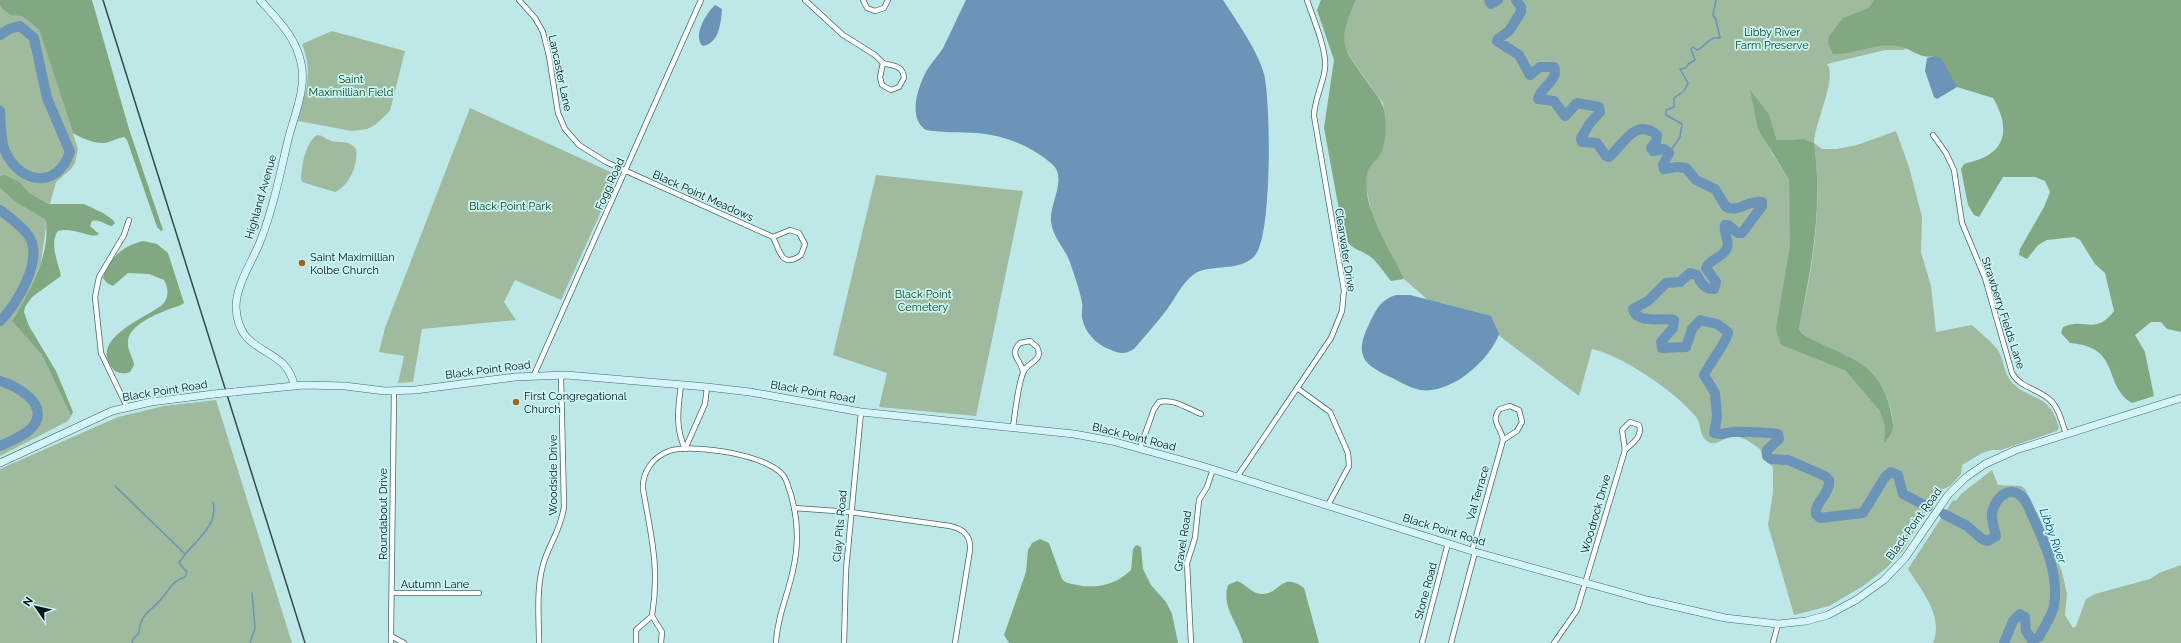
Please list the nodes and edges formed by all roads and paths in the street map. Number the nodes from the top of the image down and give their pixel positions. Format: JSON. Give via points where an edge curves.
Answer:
{"nodes":[{"id":1,"x":260,"y":0,"type":"edge"},
{"id":2,"x":519,"y":0,"type":"edge"},
{"id":3,"x":701,"y":0,"type":"edge"},
{"id":4,"x":805,"y":0,"type":"edge"},
{"id":5,"x":863,"y":0,"type":"edge"},
{"id":6,"x":888,"y":0,"type":"edge"},
{"id":7,"x":1307,"y":0,"type":"edge"},
{"id":8,"x":883,"y":63,"type":"junction"},
{"id":9,"x":1934,"y":135,"type":"dead end"},
{"id":10,"x":626,"y":171,"type":"junction"},
{"id":11,"x":130,"y":220,"type":"dead end"},
{"id":12,"x":773,"y":237,"type":"junction"},
{"id":13,"x":1023,"y":372,"type":"junction"},
{"id":14,"x":534,"y":375,"type":"junction"},
{"id":15,"x":561,"y":375,"type":"junction"},
{"id":16,"x":294,"y":385,"type":"junction"},
{"id":17,"x":681,"y":385,"type":"junction"},
{"id":18,"x":706,"y":387,"type":"junction"},
{"id":19,"x":1297,"y":388,"type":"junction"},
{"id":20,"x":394,"y":391,"type":"junction"},
{"id":21,"x":2181,"y":398,"type":"edge"},
{"id":22,"x":127,"y":407,"type":"junction"},
{"id":23,"x":861,"y":412,"type":"junction"},
{"id":24,"x":1201,"y":414,"type":"dead end"},
{"id":25,"x":1013,"y":427,"type":"junction"},
{"id":26,"x":2066,"y":434,"type":"junction"},
{"id":27,"x":1502,"y":440,"type":"junction"},
{"id":28,"x":1140,"y":448,"type":"junction"},
{"id":29,"x":686,"y":449,"type":"junction"},
{"id":30,"x":1625,"y":450,"type":"junction"},
{"id":31,"x":0,"y":463,"type":"edge"},
{"id":32,"x":1213,"y":470,"type":"junction"},
{"id":33,"x":1237,"y":477,"type":"junction"},
{"id":34,"x":1328,"y":505,"type":"junction"},
{"id":35,"x":794,"y":508,"type":"junction"},
{"id":36,"x":850,"y":512,"type":"junction"},
{"id":37,"x":1448,"y":543,"type":"junction"},
{"id":38,"x":1473,"y":551,"type":"junction"},
{"id":39,"x":1585,"y":583,"type":"junction"},
{"id":40,"x":392,"y":593,"type":"junction"},
{"id":41,"x":479,"y":593,"type":"dead end"},
{"id":42,"x":652,"y":616,"type":"junction"},
{"id":43,"x":1778,"y":624,"type":"junction"},
{"id":44,"x":391,"y":636,"type":"junction"},
{"id":45,"x":391,"y":643,"type":"edge"},
{"id":46,"x":404,"y":643,"type":"edge"},
{"id":47,"x":539,"y":643,"type":"edge"},
{"id":48,"x":636,"y":643,"type":"edge"},
{"id":49,"x":661,"y":643,"type":"edge"},
{"id":50,"x":776,"y":643,"type":"edge"},
{"id":51,"x":844,"y":643,"type":"edge"},
{"id":52,"x":955,"y":643,"type":"edge"},
{"id":53,"x":1191,"y":643,"type":"edge"},
{"id":54,"x":1422,"y":643,"type":"edge"},
{"id":55,"x":1451,"y":643,"type":"edge"},
{"id":56,"x":1554,"y":643,"type":"edge"},
{"id":57,"x":1773,"y":643,"type":"edge"}],
"edges":[{"from":1,"to":16,"type":"main road","name":"Highland Avenue","via":[[293,41],[301,62],[302,75],[268,218],[238,291],[236,310],[247,337],[256,347],[284,362]]},
{"from":2,"to":10,"type":"street","name":"Lancaster Lane","via":[[535,18],[545,38],[556,107],[565,129],[588,152]]},
{"from":3,"to":10,"type":"street","name":"Fogg Road"},
{"from":4,"to":8,"type":"street","via":[[843,35]]},
{"from":5,"to":6,"type":"street","via":[[867,8],[875,11],[884,8]]},
{"from":7,"to":19,"type":"street","name":"Clearwater Drive","via":[[1325,57],[1324,77],[1314,116],[1344,300],[1336,329]]},
{"from":8,"to":8,"type":"street","via":[[881,83],[887,89],[897,88],[904,80],[902,70],[897,66]]},
{"from":9,"to":26,"type":"street","name":"Strawberry Fields Lane","via":[[1954,170],[1962,223],[1985,278],[2012,373],[2018,381],[2051,400]]},
{"from":10,"to":12,"type":"street","name":"Black Point Meadows"},
{"from":10,"to":14,"type":"street","name":"Fogg Road"},
{"from":11,"to":22,"type":"street","via":[[99,277],[95,297],[101,353]]},
{"from":12,"to":12,"type":"street","via":[[778,251],[784,258],[797,258],[804,251],[805,242],[797,232],[787,231]]},
{"from":13,"to":13,"type":"street","via":[[1039,355],[1037,346],[1030,341],[1020,343],[1015,351],[1015,357]]},
{"from":13,"to":25,"type":"street"},
{"from":14,"to":15,"type":"main road","name":"Black Point Road"},
{"from":14,"to":20,"type":"main road","name":"Black Point Road"},
{"from":15,"to":17,"type":"main road","name":"Black Point Road"},
{"from":15,"to":47,"type":"street","name":"Woodside Drive","via":[[564,507],[560,527],[541,572]]},
{"from":16,"to":20,"type":"main road","name":"Black Point Road"},
{"from":16,"to":22,"type":"main road","name":"Black Point Road","bridge":true},
{"from":17,"to":18,"type":"main road","name":"Black Point Road"},
{"from":17,"to":29,"type":"street","via":[[677,417],[679,432]]},
{"from":18,"to":23,"type":"main road","name":"Black Point Road","via":[[757,393]]},
{"from":18,"to":29,"type":"street","via":[[704,404]]},
{"from":19,"to":33,"type":"street","name":"Clearwater Drive"},
{"from":19,"to":34,"type":"street","via":[[1330,412],[1336,420],[1348,453],[1349,466]]},
{"from":20,"to":40,"type":"street","name":"Roundabout Drive"},
{"from":21,"to":26,"type":"main road","name":"Black Point Road"},
{"from":22,"to":31,"type":"main road","name":"Black Point Road","via":[[88,421]]},
{"from":23,"to":25,"type":"main road","name":"Black Point Road"},
{"from":23,"to":36,"type":"street","name":"Clay Pits Road"},
{"from":24,"to":28,"type":"street","via":[[1167,401],[1159,402]]},
{"from":25,"to":28,"type":"main road","name":"Black Point Road","via":[[1099,438]]},
{"from":26,"to":43,"type":"main road","name":"Black Point Road","via":[[2006,454],[1965,478],[1939,507],[1903,561],[1865,594],[1832,613],[1815,619]]},
{"from":27,"to":27,"type":"street","via":[[1517,431],[1522,422],[1520,412],[1512,406],[1502,408],[1496,415],[1495,423]]},
{"from":27,"to":38,"type":"street","name":"Val Terrace"},
{"from":28,"to":32,"type":"main road","name":"Black Point Road"},
{"from":29,"to":35,"type":"street","via":[[728,453],[774,466],[785,477]]},
{"from":29,"to":42,"type":"street","via":[[673,450],[658,457],[650,466],[644,480],[656,560]]},
{"from":30,"to":30,"type":"street","name":"Woodrock Drive","via":[[1639,434],[1640,427],[1634,422],[1627,424],[1622,430]]},
{"from":30,"to":39,"type":"street","name":"Woodrock Drive"},
{"from":32,"to":33,"type":"main road","name":"Black Point Road"},
{"from":32,"to":53,"type":"street","name":"Gravel Road","via":[[1199,500],[1195,538],[1187,563]]},
{"from":33,"to":34,"type":"main road","name":"Black Point Road"},
{"from":34,"to":37,"type":"main road","name":"Black Point Road"},
{"from":35,"to":36,"type":"street"},
{"from":35,"to":50,"type":"street","via":[[796,555],[778,618]]},
{"from":36,"to":51,"type":"street","name":"Clay Pits Road"},
{"from":36,"to":52,"type":"street","via":[[950,526],[967,534],[970,550]]},
{"from":37,"to":38,"type":"main road","name":"Black Point Road"},
{"from":37,"to":54,"type":"street","name":"Stone Road"},
{"from":38,"to":39,"type":"main road","name":"Black Point Road"},
{"from":38,"to":55,"type":"street"},
{"from":39,"to":43,"type":"main road","name":"Black Point Road","via":[[1706,615]]},
{"from":39,"to":56,"type":"street","name":"Woodrock Drive","via":[[1575,614]]},
{"from":40,"to":41,"type":"street","name":"Autumn Lane"},
{"from":40,"to":44,"type":"street","name":"Roundabout Drive"},
{"from":42,"to":48,"type":"street","via":[[636,630]]},
{"from":42,"to":49,"type":"street","via":[[662,632]]},
{"from":43,"to":57,"type":"street"},
{"from":44,"to":45,"type":"street","name":"Roundabout Drive"},
{"from":44,"to":46,"type":"street"}]}
